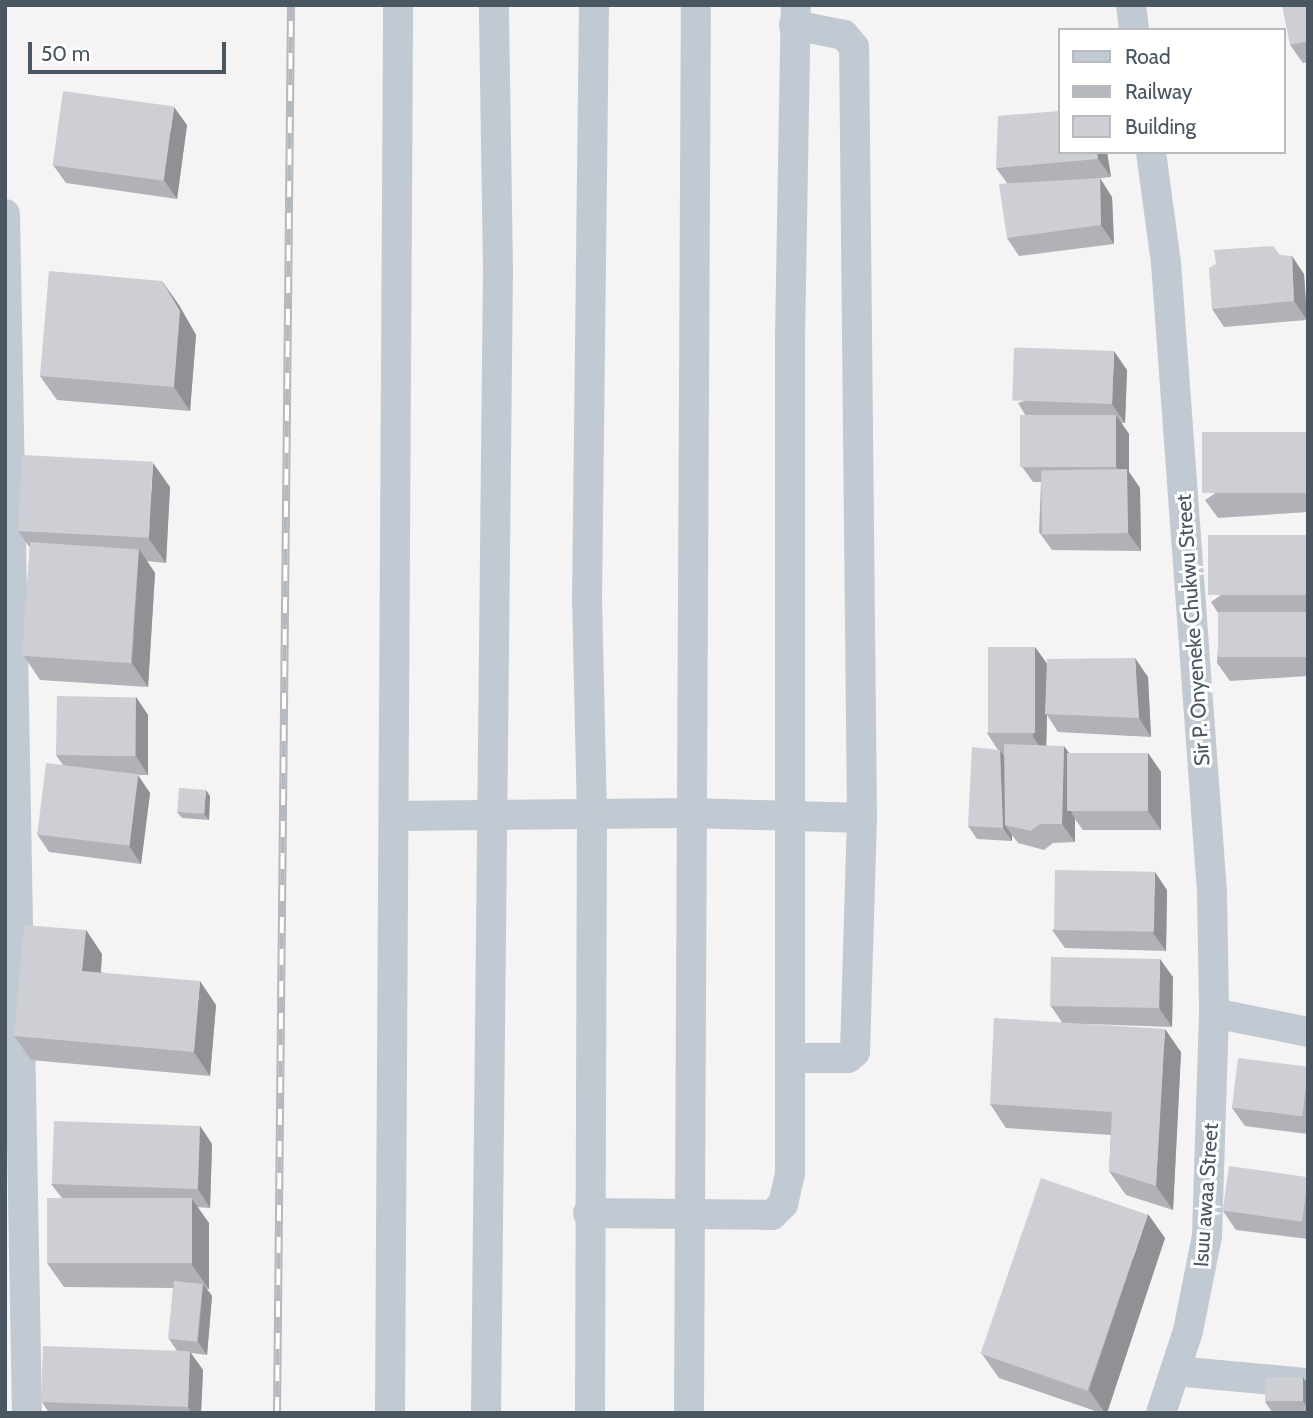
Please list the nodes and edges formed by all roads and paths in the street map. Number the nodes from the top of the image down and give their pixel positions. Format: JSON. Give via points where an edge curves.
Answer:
{"nodes":[{"id":1,"x":398,"y":5,"type":"edge"},
{"id":2,"x":494,"y":5,"type":"edge"},
{"id":3,"x":594,"y":5,"type":"edge"},
{"id":4,"x":696,"y":5,"type":"edge"},
{"id":5,"x":1131,"y":5,"type":"edge"},
{"id":6,"x":795,"y":15,"type":"edge"},
{"id":7,"x":1134,"y":28,"type":"edge"},
{"id":8,"x":1151,"y":154,"type":"edge"},
{"id":9,"x":5,"y":214,"type":"edge"},
{"id":10,"x":691,"y":813,"type":"junction"},
{"id":11,"x":492,"y":815,"type":"junction"},
{"id":12,"x":394,"y":816,"type":"junction"},
{"id":13,"x":793,"y":816,"type":"junction"},
{"id":14,"x":592,"y":817,"type":"junction"},
{"id":15,"x":862,"y":818,"type":"junction"},
{"id":16,"x":1214,"y":1013,"type":"junction"},
{"id":17,"x":1308,"y":1032,"type":"edge"},
{"id":18,"x":794,"y":1058,"type":"junction"},
{"id":19,"x":588,"y":1213,"type":"junction"},
{"id":20,"x":690,"y":1216,"type":"junction"},
{"id":21,"x":1175,"y":1371,"type":"junction"},
{"id":22,"x":1308,"y":1383,"type":"edge"},
{"id":23,"x":27,"y":1413,"type":"edge"},
{"id":24,"x":390,"y":1413,"type":"edge"},
{"id":25,"x":486,"y":1413,"type":"edge"},
{"id":26,"x":590,"y":1413,"type":"edge"},
{"id":27,"x":689,"y":1413,"type":"edge"},
{"id":28,"x":1161,"y":1413,"type":"edge"}],
"edges":[{"from":1,"to":12,"type":"street"},
{"from":2,"to":11,"type":"street","via":[[498,270]]},
{"from":3,"to":14,"type":"street","via":[[587,603]]},
{"from":4,"to":10,"type":"street"},
{"from":5,"to":7,"type":"street"},
{"from":6,"to":13,"type":"street"},
{"from":6,"to":15,"type":"street","via":[[844,35],[854,47]]},
{"from":8,"to":16,"type":"street","name":"Sir P. Onyeneke Chukwu Street","via":[[1168,290],[1212,893]]},
{"from":9,"to":23,"type":"street"},
{"from":10,"to":13,"type":"street"},
{"from":10,"to":14,"type":"street"},
{"from":10,"to":20,"type":"street"},
{"from":11,"to":12,"type":"street"},
{"from":11,"to":14,"type":"street"},
{"from":11,"to":25,"type":"street"},
{"from":12,"to":24,"type":"street"},
{"from":13,"to":15,"type":"street"},
{"from":13,"to":18,"type":"street"},
{"from":14,"to":19,"type":"street"},
{"from":15,"to":18,"type":"street","via":[[855,1052],[848,1058]]},
{"from":16,"to":17,"type":"street"},
{"from":16,"to":21,"type":"street","name":"Isuu awaa Street","via":[[1207,1236]]},
{"from":18,"to":20,"type":"street","via":[[790,1173],[783,1204],[772,1215]]},
{"from":19,"to":20,"type":"street"},
{"from":19,"to":26,"type":"street"},
{"from":20,"to":27,"type":"street"},
{"from":21,"to":22,"type":"street"},
{"from":21,"to":28,"type":"street","name":"Isuu awaa Street"}]}
